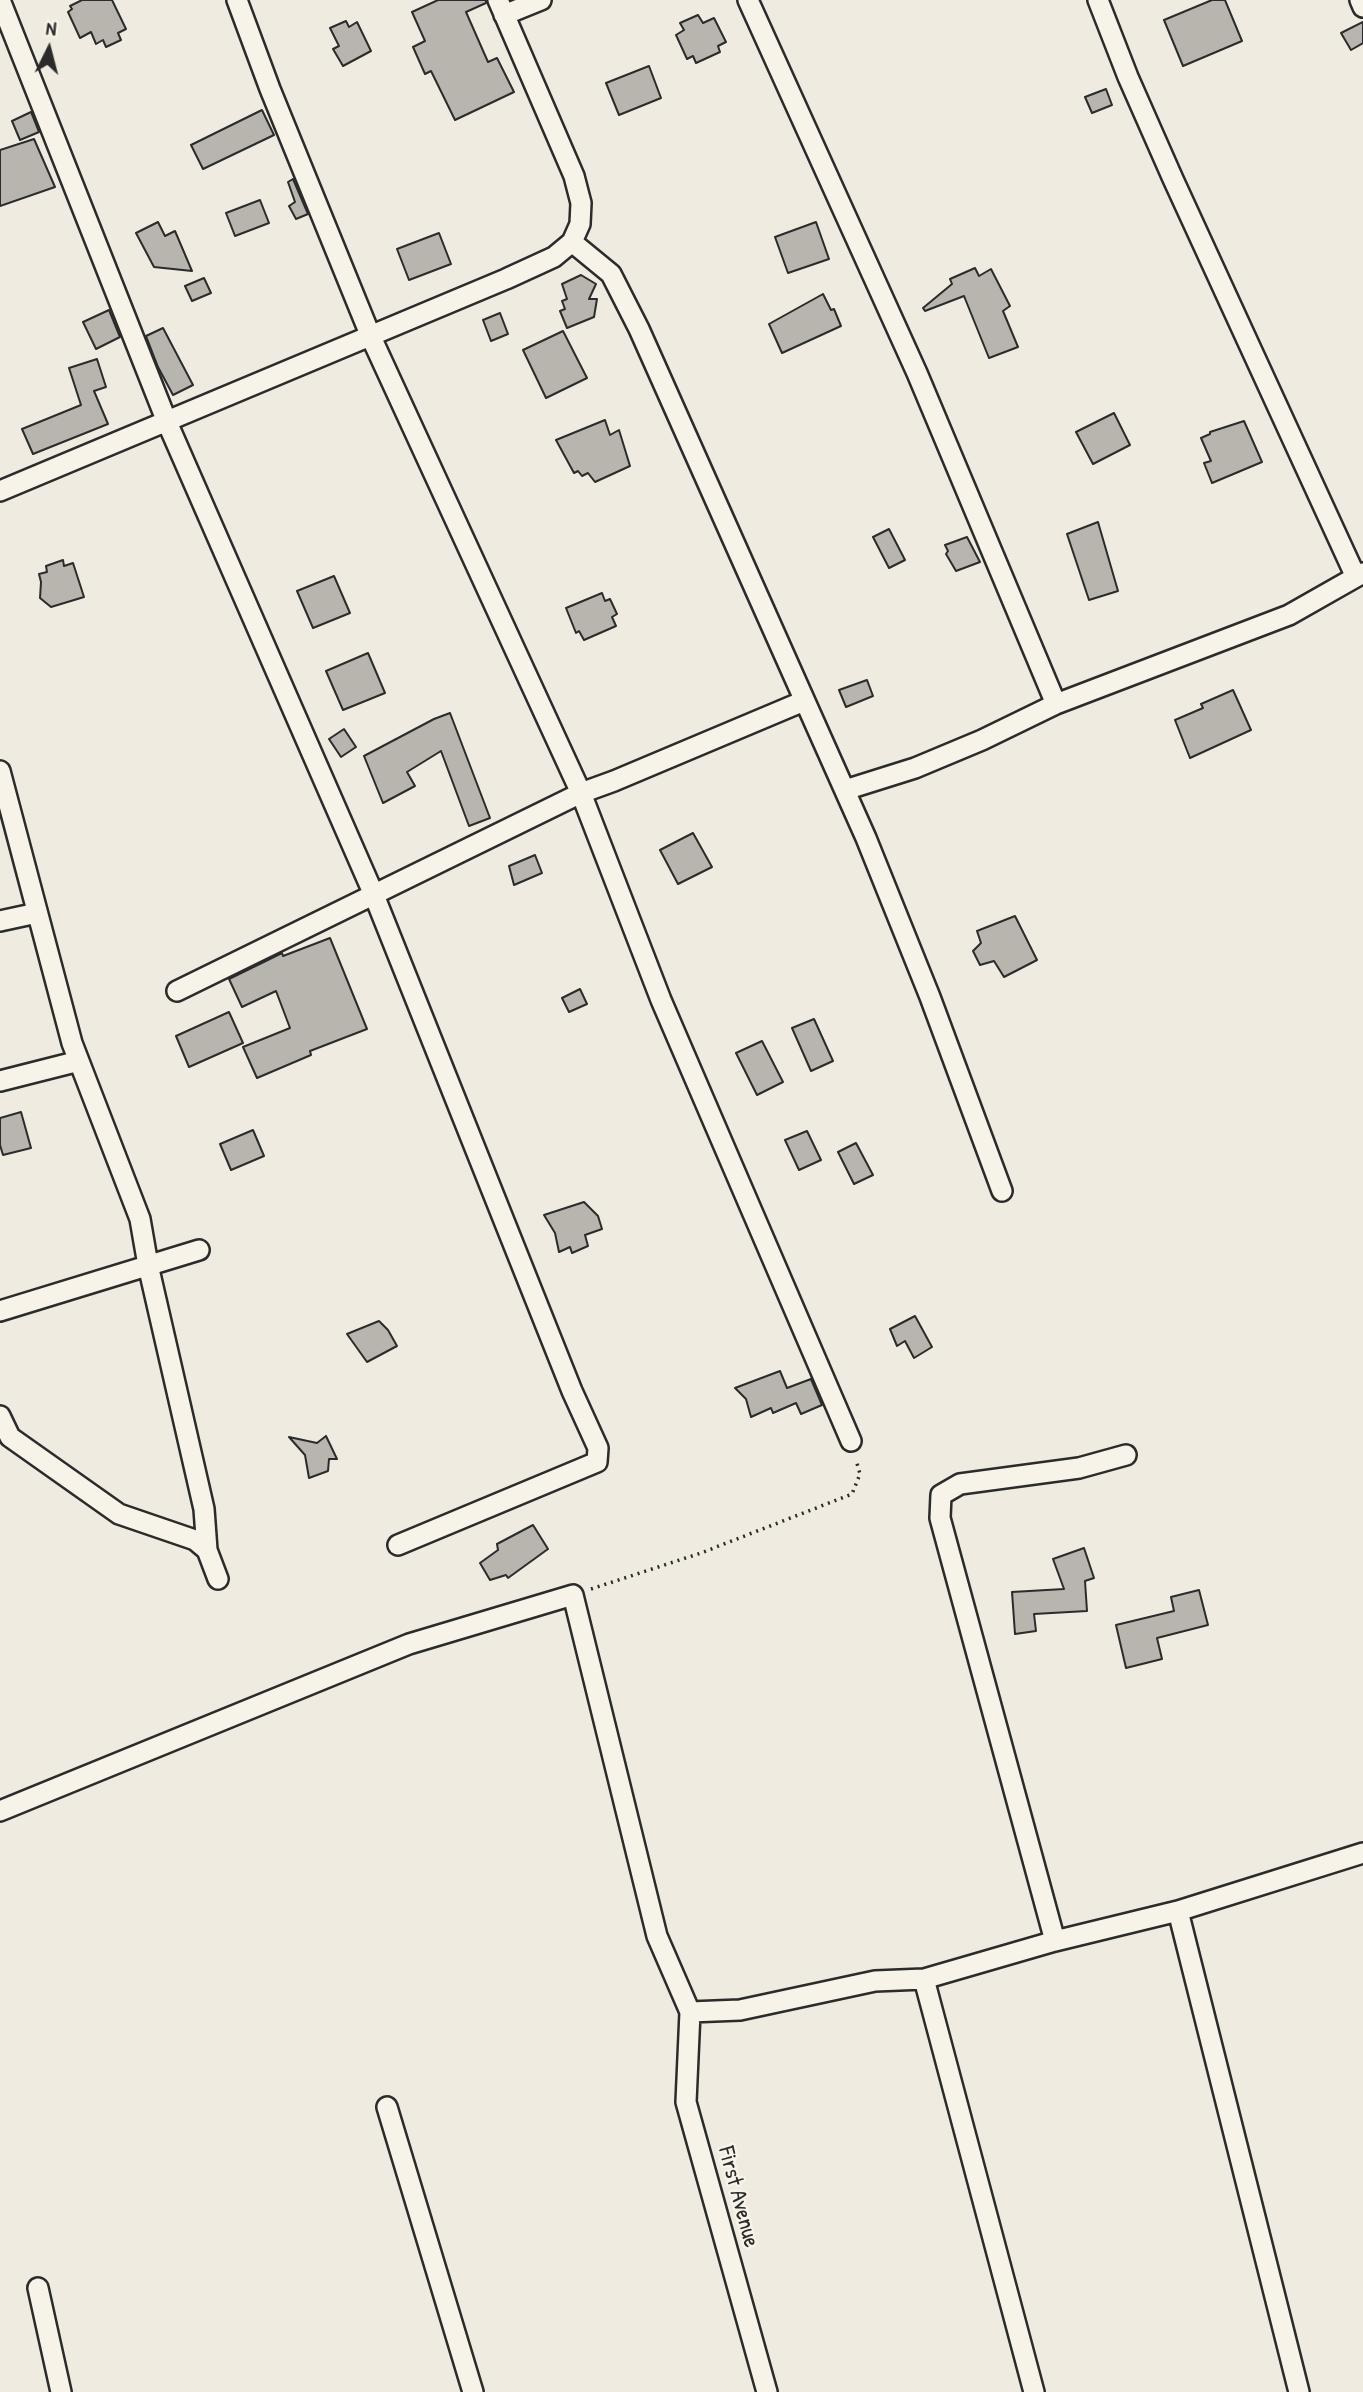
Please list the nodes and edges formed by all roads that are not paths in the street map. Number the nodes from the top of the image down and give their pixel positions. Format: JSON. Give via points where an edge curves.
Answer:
{"nodes":[{"id":1,"x":0,"y":0,"type":"edge"},
{"id":2,"x":237,"y":0,"type":"edge"},
{"id":3,"x":541,"y":0,"type":"edge"},
{"id":4,"x":748,"y":0,"type":"edge"},
{"id":5,"x":1098,"y":0,"type":"edge"},
{"id":6,"x":1360,"y":0,"type":"edge"},
{"id":7,"x":1363,"y":7,"type":"edge"},
{"id":8,"x":501,"y":8,"type":"edge"},
{"id":9,"x":572,"y":242,"type":"junction"},
{"id":10,"x":371,"y":337,"type":"junction"},
{"id":11,"x":167,"y":422,"type":"junction"},
{"id":12,"x":0,"y":491,"type":"edge"},
{"id":13,"x":1359,"y":574,"type":"edge"},
{"id":14,"x":803,"y":701,"type":"junction"},
{"id":15,"x":1056,"y":704,"type":"junction"},
{"id":16,"x":0,"y":771,"type":"edge"},
{"id":17,"x":845,"y":790,"type":"junction"},
{"id":18,"x":580,"y":793,"type":"junction"},
{"id":19,"x":374,"y":895,"type":"junction"},
{"id":20,"x":37,"y":913,"type":"junction"},
{"id":21,"x":0,"y":921,"type":"edge"},
{"id":22,"x":177,"y":991,"type":"dead end"},
{"id":23,"x":79,"y":1061,"type":"junction"},
{"id":24,"x":0,"y":1081,"type":"edge"},
{"id":25,"x":1002,"y":1191,"type":"dead end"},
{"id":26,"x":199,"y":1250,"type":"dead end"},
{"id":27,"x":148,"y":1265,"type":"junction"},
{"id":28,"x":0,"y":1311,"type":"edge"},
{"id":29,"x":0,"y":1416,"type":"edge"},
{"id":30,"x":851,"y":1441,"type":"road end"},
{"id":31,"x":1126,"y":1455,"type":"dead end"},
{"id":32,"x":398,"y":1545,"type":"dead end"},
{"id":33,"x":207,"y":1550,"type":"junction"},
{"id":34,"x":218,"y":1579,"type":"dead end"},
{"id":35,"x":0,"y":1811,"type":"edge"},
{"id":36,"x":1363,"y":1853,"type":"edge"},
{"id":37,"x":1178,"y":1911,"type":"junction"},
{"id":38,"x":1055,"y":1941,"type":"junction"},
{"id":39,"x":924,"y":1979,"type":"junction"},
{"id":40,"x":690,"y":2012,"type":"junction"},
{"id":41,"x":387,"y":2107,"type":"dead end"},
{"id":42,"x":38,"y":2288,"type":"dead end"},
{"id":43,"x":61,"y":2392,"type":"edge"},
{"id":44,"x":473,"y":2392,"type":"edge"},
{"id":45,"x":767,"y":2392,"type":"edge"},
{"id":46,"x":1034,"y":2392,"type":"edge"},
{"id":47,"x":1299,"y":2392,"type":"edge"}],
"edges":[{"from":1,"to":11,"type":"street"},
{"from":2,"to":10,"type":"street"},
{"from":3,"to":8,"type":"street"},
{"from":4,"to":15,"type":"street","via":[[917,373]]},
{"from":5,"to":13,"type":"street","via":[[1173,179]]},
{"from":6,"to":7,"type":"street"},
{"from":8,"to":9,"type":"street","via":[[575,176],[580,223]]},
{"from":9,"to":10,"type":"street","via":[[554,257]]},
{"from":9,"to":14,"type":"street","via":[[611,274],[639,329]]},
{"from":10,"to":11,"type":"street"},
{"from":10,"to":18,"type":"street"},
{"from":11,"to":12,"type":"street"},
{"from":11,"to":19,"type":"street"},
{"from":13,"to":15,"type":"street","via":[[1289,615]]},
{"from":14,"to":17,"type":"street"},
{"from":14,"to":18,"type":"street"},
{"from":15,"to":17,"type":"street","via":[[915,768]]},
{"from":16,"to":20,"type":"street"},
{"from":17,"to":25,"type":"street","via":[[930,997]]},
{"from":18,"to":19,"type":"street"},
{"from":18,"to":30,"type":"street","via":[[661,1000]]},
{"from":19,"to":22,"type":"street"},
{"from":19,"to":32,"type":"street","via":[[598,1448],[597,1462]]},
{"from":20,"to":21,"type":"street"},
{"from":20,"to":23,"type":"street"},
{"from":23,"to":24,"type":"street"},
{"from":23,"to":27,"type":"street","via":[[140,1219]]},
{"from":26,"to":27,"type":"street"},
{"from":27,"to":28,"type":"street"},
{"from":27,"to":33,"type":"street","via":[[204,1509]]},
{"from":29,"to":33,"type":"street","via":[[10,1437],[119,1514],[195,1540]]},
{"from":31,"to":38,"type":"street","via":[[1079,1468],[960,1484],[941,1495],[940,1518]]},
{"from":33,"to":34,"type":"street"},
{"from":35,"to":40,"type":"street","via":[[410,1644],[573,1595],[657,1936]]},
{"from":36,"to":37,"type":"street"},
{"from":37,"to":38,"type":"street"},
{"from":37,"to":47,"type":"street"},
{"from":38,"to":39,"type":"street"},
{"from":39,"to":40,"type":"street","via":[[875,1981],[740,2010]]},
{"from":39,"to":46,"type":"street"},
{"from":40,"to":45,"type":"street","name":"First Avenue","via":[[686,2102]]},
{"from":41,"to":44,"type":"street"},
{"from":42,"to":43,"type":"street"}]}
